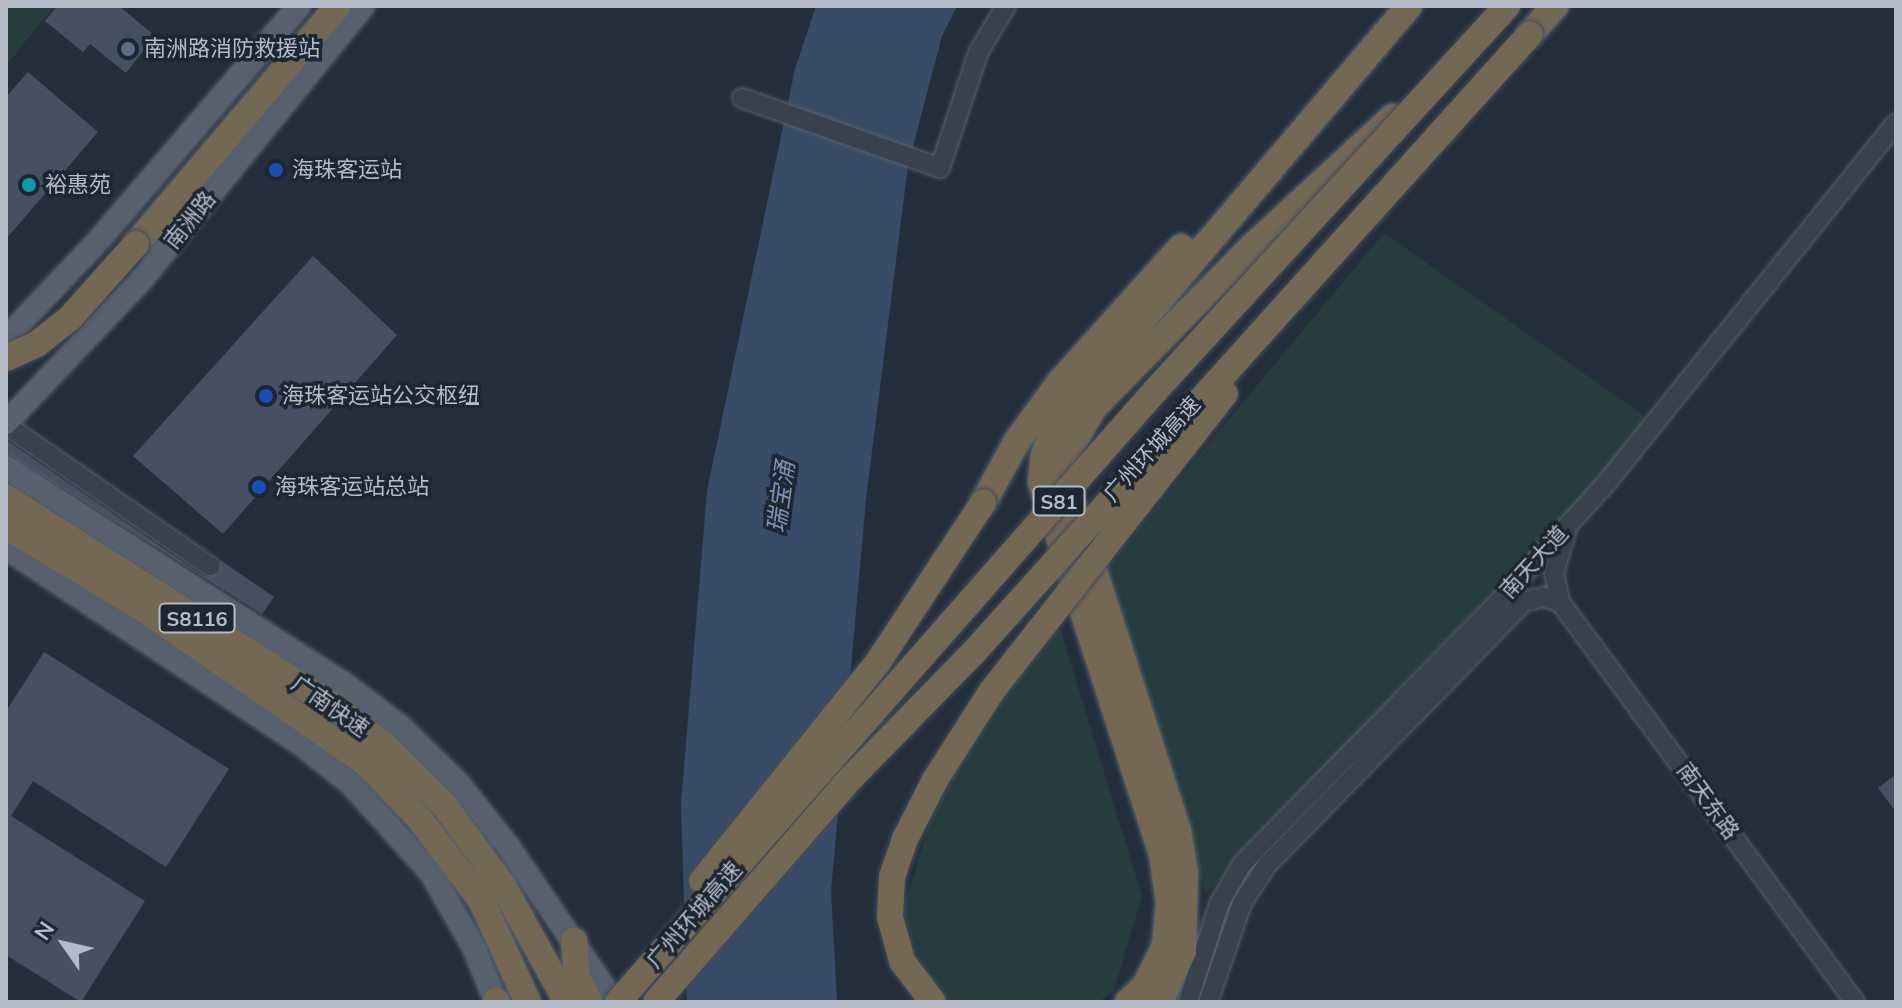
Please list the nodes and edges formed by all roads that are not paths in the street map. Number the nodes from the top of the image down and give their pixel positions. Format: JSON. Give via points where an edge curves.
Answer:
{"nodes":[{"id":1,"x":299,"y":6,"type":"edge"},
{"id":2,"x":338,"y":6,"type":"edge"},
{"id":3,"x":363,"y":6,"type":"edge"},
{"id":4,"x":1006,"y":6,"type":"edge"},
{"id":5,"x":1409,"y":6,"type":"edge"},
{"id":6,"x":1507,"y":6,"type":"edge"},
{"id":7,"x":1515,"y":6,"type":"edge"},
{"id":8,"x":1555,"y":6,"type":"edge"},
{"id":9,"x":1530,"y":34,"type":"junction"},
{"id":10,"x":1347,"y":75,"type":"junction"},
{"id":11,"x":742,"y":98,"type":"dead end"},
{"id":12,"x":1896,"y":123,"type":"edge"},
{"id":13,"x":99,"y":240,"type":"junction"},
{"id":14,"x":143,"y":278,"type":"junction"},
{"id":15,"x":42,"y":301,"type":"junction"},
{"id":16,"x":6,"y":323,"type":"edge"},
{"id":17,"x":6,"y":338,"type":"edge"},
{"id":18,"x":6,"y":358,"type":"edge"},
{"id":19,"x":6,"y":424,"type":"edge"},
{"id":20,"x":6,"y":467,"type":"edge"},
{"id":21,"x":6,"y":498,"type":"edge"},
{"id":22,"x":1570,"y":523,"type":"junction"},
{"id":23,"x":6,"y":526,"type":"edge"},
{"id":24,"x":6,"y":548,"type":"edge"},
{"id":25,"x":210,"y":566,"type":"dead end"},
{"id":26,"x":1560,"y":602,"type":"junction"},
{"id":27,"x":375,"y":754,"type":"junction"},
{"id":28,"x":574,"y":941,"type":"junction"},
{"id":29,"x":496,"y":1002,"type":"edge"},
{"id":30,"x":528,"y":1002,"type":"edge"},
{"id":31,"x":567,"y":1002,"type":"edge"},
{"id":32,"x":589,"y":1002,"type":"edge"},
{"id":33,"x":605,"y":1002,"type":"edge"},
{"id":34,"x":616,"y":1002,"type":"edge"},
{"id":35,"x":656,"y":1002,"type":"edge"},
{"id":36,"x":933,"y":1002,"type":"edge"},
{"id":37,"x":1128,"y":1002,"type":"edge"},
{"id":38,"x":1160,"y":1002,"type":"edge"},
{"id":39,"x":1188,"y":1002,"type":"edge"},
{"id":40,"x":1208,"y":1002,"type":"edge"},
{"id":41,"x":1855,"y":1002,"type":"edge"}],
"edges":[{"from":1,"to":13,"type":"main road"},
{"from":2,"to":18,"type":"highway","bridge":true,"via":[[70,318],[37,344]]},
{"from":3,"to":14,"type":"main road","name":"南洲路"},
{"from":4,"to":11,"type":"street","via":[[978,53],[940,168]]},
{"from":5,"to":10,"type":"highway"},
{"from":6,"to":34,"type":"highway","name":"广州环城高速","number":"S81","bridge":true,"via":[[1155,391]]},
{"from":7,"to":38,"type":"highway","via":[[1253,246],[1094,407],[1063,461],[1064,478],[1178,831],[1185,873],[1183,951]]},
{"from":8,"to":9,"type":"highway","name":"广州环城高速","number":"S81"},
{"from":9,"to":35,"type":"highway","name":"广州环城高速","number":"S81","bridge":true,"via":[[974,652],[851,778]]},
{"from":9,"to":36,"type":"highway","bridge":true,"via":[[1179,448],[991,692],[935,780],[892,877],[890,917],[902,961]]},
{"from":10,"to":33,"type":"highway","bridge":true,"via":[[1114,317],[1017,441],[983,503],[878,662]]},
{"from":10,"to":37,"type":"highway","via":[[1057,421],[1044,455],[1041,482],[1162,854],[1169,902],[1165,946],[1145,986]]},
{"from":12,"to":22,"type":"street","name":"南天大道","via":[[1702,369]]},
{"from":13,"to":14,"type":"main road","via":[[116,269]]},
{"from":13,"to":15,"type":"main road"},
{"from":14,"to":19,"type":"main road","name":"南洲路"},
{"from":15,"to":16,"type":"main road"},
{"from":15,"to":17,"type":"main road"},
{"from":19,"to":25,"type":"street"},
{"from":20,"to":28,"type":"main road","via":[[343,683],[401,727],[459,784]]},
{"from":21,"to":27,"type":"highway","name":"广南快速","number":"S8116","via":[[334,706]]},
{"from":22,"to":26,"type":"street","via":[[1554,573]]},
{"from":22,"to":39,"type":"street","name":"南天大道","via":[[1242,864],[1219,904]]},
{"from":23,"to":27,"type":"highway","name":"广南快速","number":"S8116"},
{"from":24,"to":29,"type":"main road","via":[[302,745],[350,783],[431,873],[473,946]]},
{"from":26,"to":40,"type":"street","name":"南天大道","via":[[1543,597],[1524,602],[1283,846],[1242,903]]},
{"from":26,"to":41,"type":"street","name":"南天东路"},
{"from":27,"to":30,"type":"highway","name":"广南快速","number":"S8116","via":[[481,900]]},
{"from":27,"to":31,"type":"highway","name":"广南快速","number":"S8116","via":[[445,806],[503,886]]},
{"from":28,"to":32,"type":"highway","via":[[577,977]]},
{"from":28,"to":34,"type":"main road"}]}
